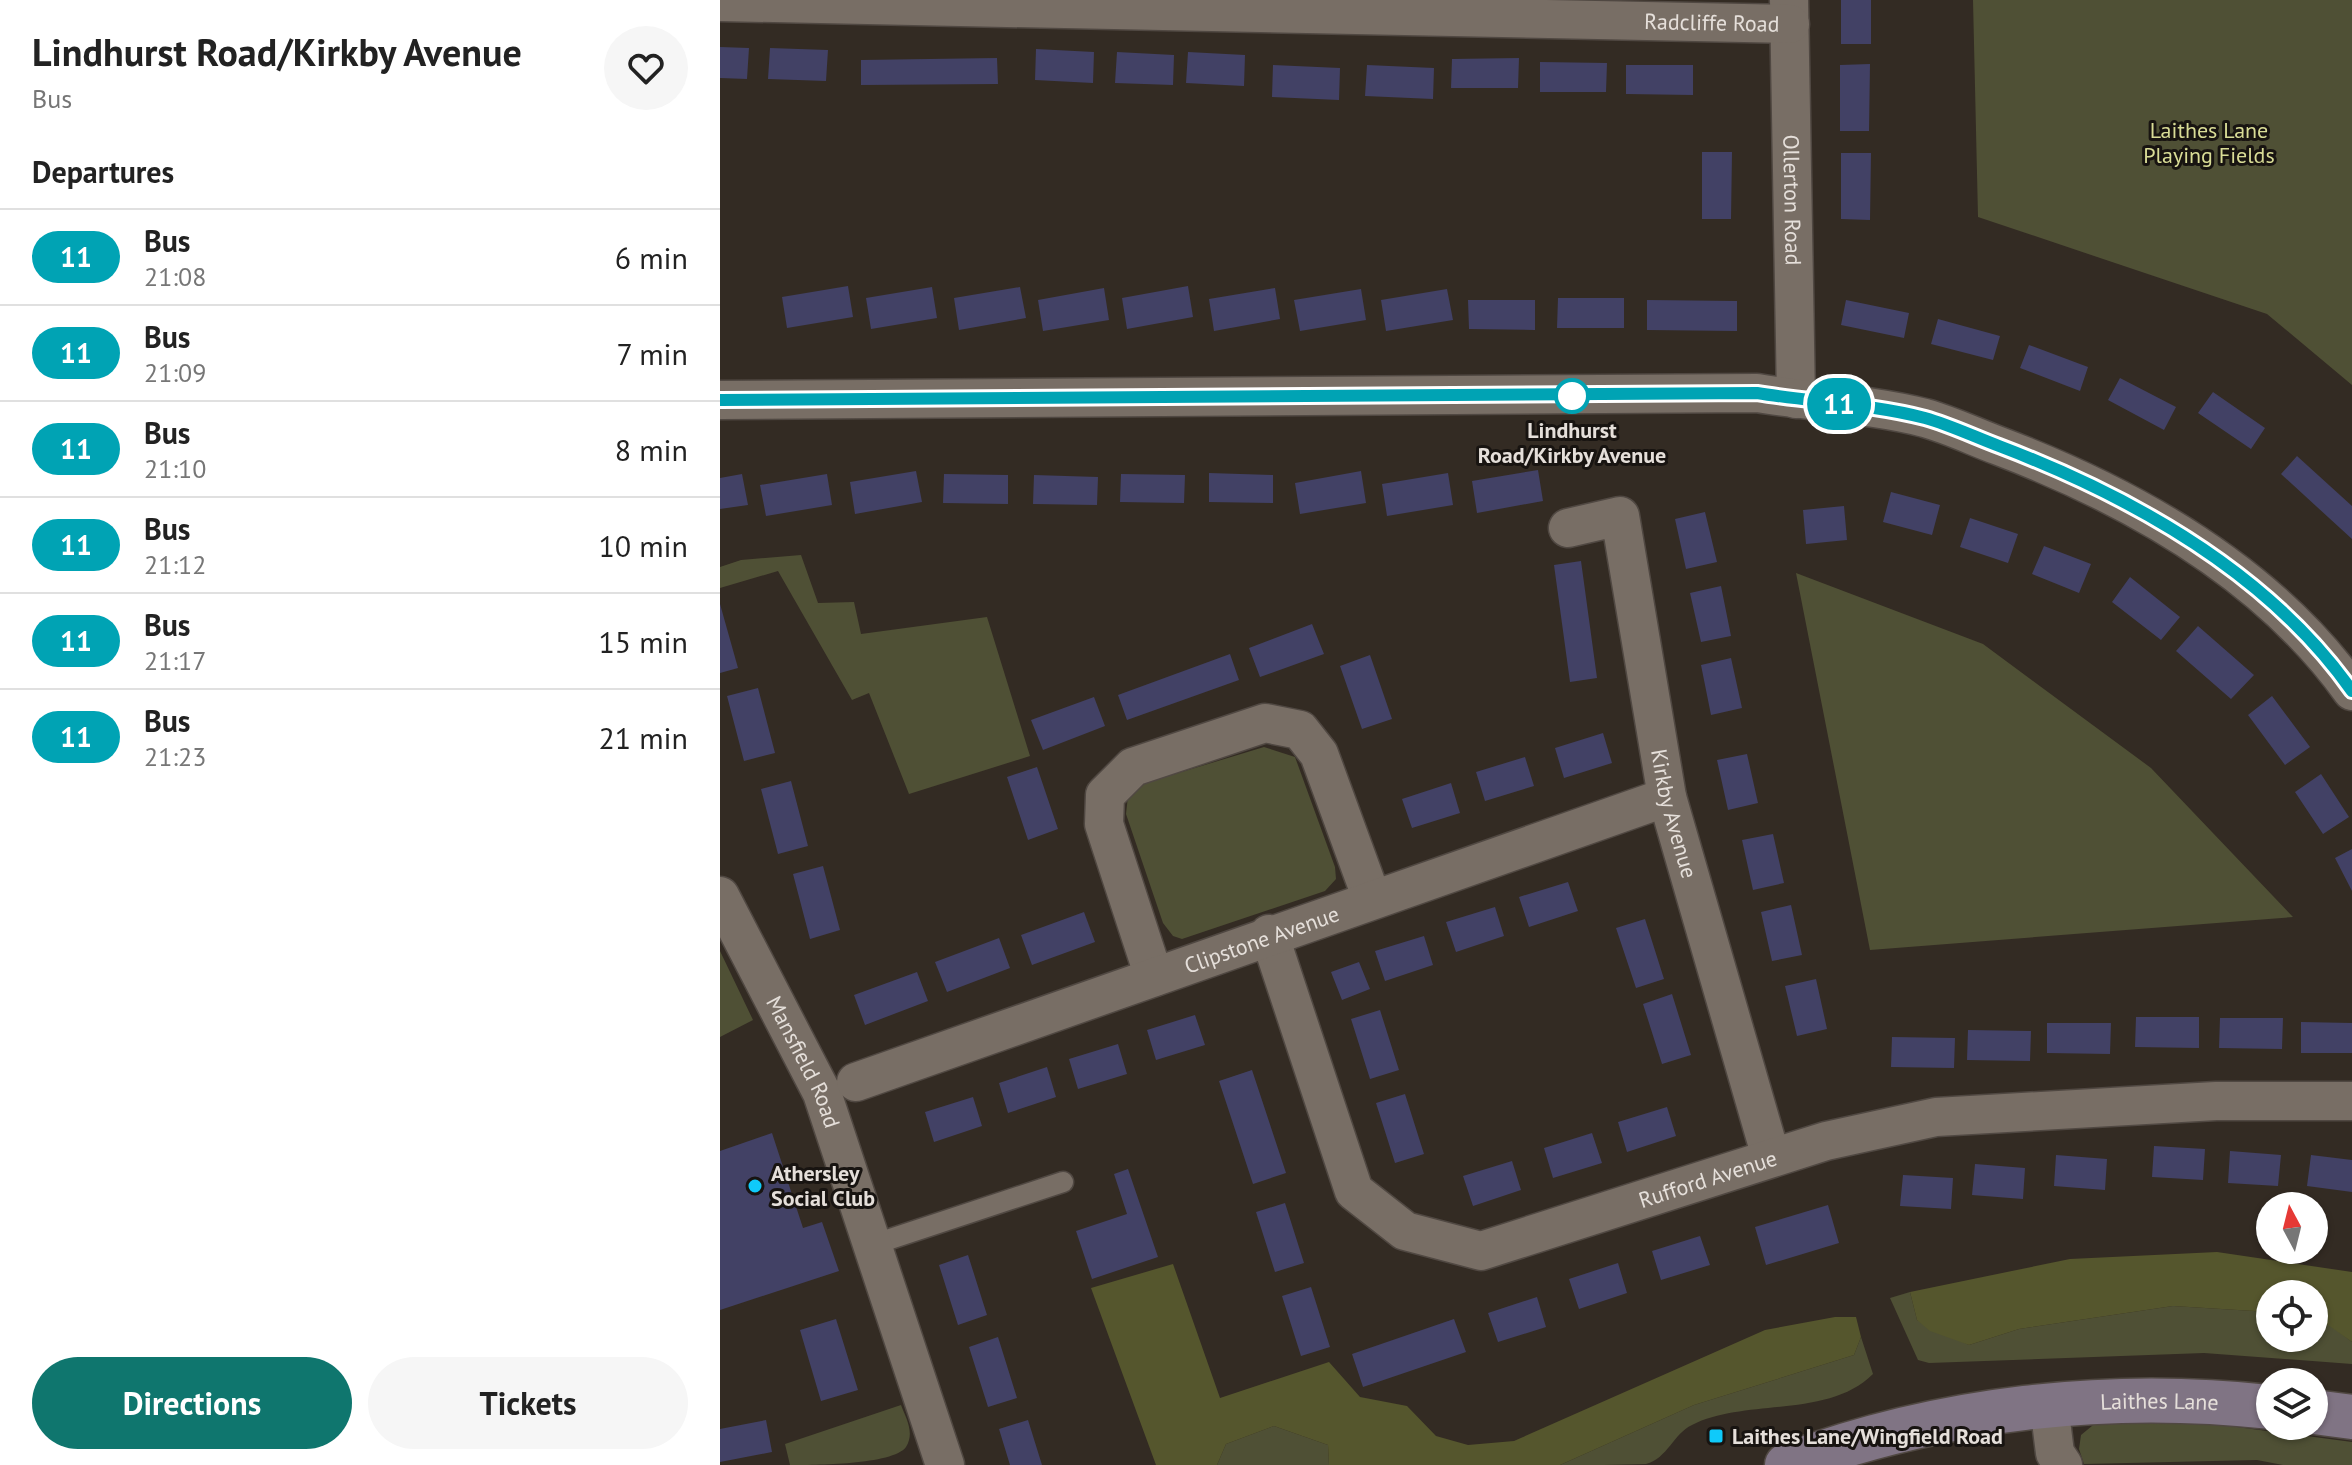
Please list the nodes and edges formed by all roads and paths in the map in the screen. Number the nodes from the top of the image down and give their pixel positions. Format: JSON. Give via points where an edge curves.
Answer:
{"nodes":[{"id":1,"x":720,"y":2,"type":"edge"},
{"id":2,"x":934,"y":2,"type":"edge"},
{"id":3,"x":1790,"y":12,"type":"edge"},
{"id":4,"x":1796,"y":399,"type":"junction"},
{"id":5,"x":720,"y":400,"type":"edge"},
{"id":6,"x":1568,"y":528,"type":"dead end"},
{"id":7,"x":2352,"y":691,"type":"edge"},
{"id":8,"x":1667,"y":797,"type":"junction"},
{"id":9,"x":720,"y":896,"type":"edge"},
{"id":10,"x":1372,"y":899,"type":"junction"},
{"id":11,"x":1269,"y":934,"type":"junction"},
{"id":12,"x":1154,"y":977,"type":"junction"},
{"id":13,"x":856,"y":1082,"type":"dead end"},
{"id":14,"x":2352,"y":1101,"type":"edge"},
{"id":15,"x":1771,"y":1157,"type":"junction"},
{"id":16,"x":1063,"y":1182,"type":"dead end"},
{"id":17,"x":872,"y":1245,"type":"junction"},
{"id":18,"x":2049,"y":1405,"type":"junction"},
{"id":19,"x":2256,"y":1406,"type":"edge"},
{"id":20,"x":2328,"y":1414,"type":"edge"},
{"id":21,"x":2352,"y":1417,"type":"edge"},
{"id":22,"x":945,"y":1465,"type":"edge"},
{"id":23,"x":1787,"y":1465,"type":"edge"},
{"id":24,"x":2063,"y":1465,"type":"edge"}],
"edges":[{"from":1,"to":2,"type":"street","name":"Radcliffe Road"},
{"from":2,"to":3,"type":"street","name":"Radcliffe Road"},
{"from":3,"to":4,"type":"street","name":"Ollerton Road"},
{"from":4,"to":5,"type":"street","via":[[1757,393]]},
{"from":4,"to":7,"type":"street","via":[[1925,418],[2070,473],[2195,543],[2263,594],[2324,652]]},
{"from":6,"to":8,"type":"street","name":"Kirkby Avenue","via":[[1620,516]]},
{"from":8,"to":10,"type":"street","name":"Clipstone Avenue"},
{"from":8,"to":15,"type":"street","name":"Kirkby Avenue"},
{"from":9,"to":17,"type":"street","name":"Mansfield Road","via":[[822,1093]]},
{"from":10,"to":11,"type":"street","name":"Clipstone Avenue"},
{"from":10,"to":12,"type":"street","via":[[1319,754],[1300,730],[1265,723],[1133,767],[1105,795],[1104,824]]},
{"from":11,"to":12,"type":"street","name":"Clipstone Avenue"},
{"from":11,"to":15,"type":"street","name":"Rufford Avenue","via":[[1354,1191],[1405,1231],[1481,1251]]},
{"from":12,"to":13,"type":"street","name":"Clipstone Avenue"},
{"from":14,"to":15,"type":"street","name":"Rufford Avenue","via":[[2216,1101],[1936,1117]]},
{"from":16,"to":17,"type":"lane"},
{"from":17,"to":22,"type":"street","name":"Mansfield Road"},
{"from":18,"to":19,"type":"main road","name":"Laithes Lane","via":[[2166,1400]]},
{"from":18,"to":23,"type":"main road","name":"Laithes Lane","via":[[1963,1416],[1871,1437]]},
{"from":18,"to":24,"type":"street","via":[[2055,1453]]},
{"from":20,"to":21,"type":"main road"}]}
